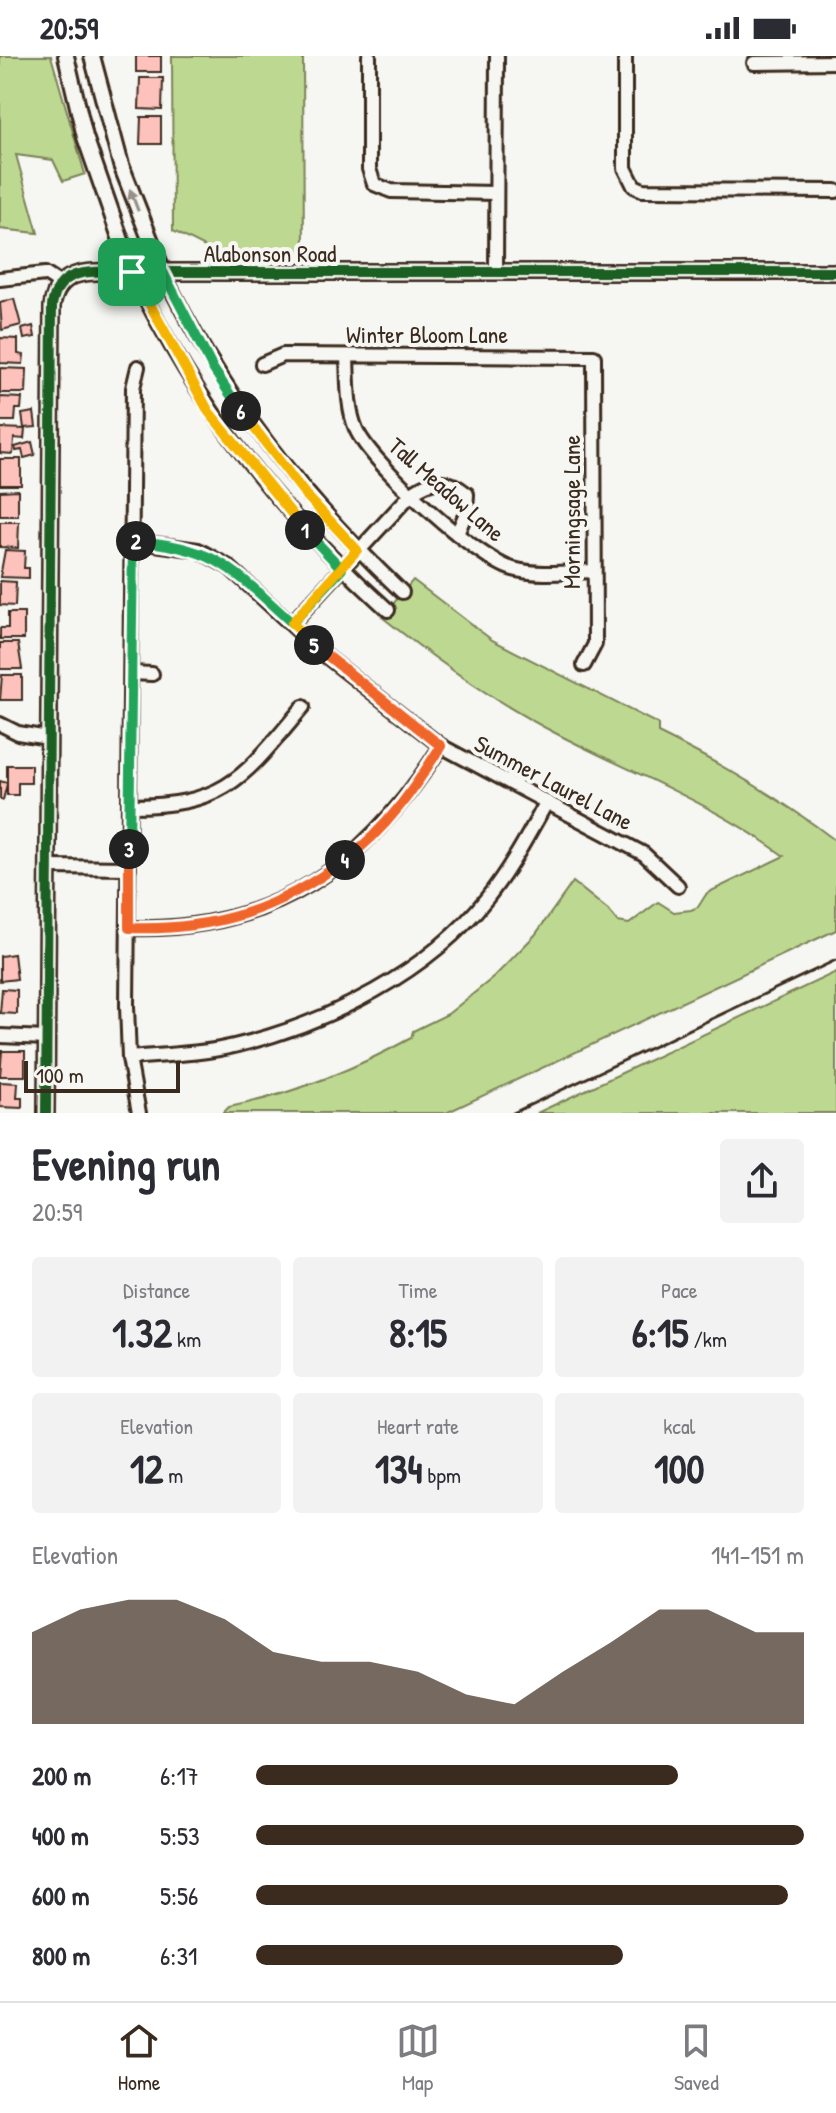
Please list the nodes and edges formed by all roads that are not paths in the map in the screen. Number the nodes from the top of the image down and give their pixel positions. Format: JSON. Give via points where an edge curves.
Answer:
{"nodes":[{"id":1,"x":66,"y":56,"type":"edge"},
{"id":2,"x":92,"y":56,"type":"edge"},
{"id":3,"x":369,"y":56,"type":"edge"},
{"id":4,"x":497,"y":56,"type":"edge"},
{"id":5,"x":625,"y":56,"type":"edge"},
{"id":6,"x":836,"y":62,"type":"edge"},
{"id":7,"x":754,"y":63,"type":"dead end"},
{"id":8,"x":836,"y":191,"type":"edge"},
{"id":9,"x":496,"y":193,"type":"junction"},
{"id":10,"x":132,"y":272,"type":"junction"},
{"id":11,"x":163,"y":272,"type":"junction"},
{"id":12,"x":836,"y":272,"type":"edge"},
{"id":13,"x":496,"y":273,"type":"junction"},
{"id":14,"x":0,"y":279,"type":"edge"},
{"id":15,"x":59,"y":283,"type":"junction"},
{"id":16,"x":347,"y":357,"type":"junction"},
{"id":17,"x":594,"y":357,"type":"joint"},
{"id":18,"x":262,"y":364,"type":"dead end"},
{"id":19,"x":138,"y":367,"type":"dead end"},
{"id":20,"x":413,"y":492,"type":"junction"},
{"id":21,"x":457,"y":534,"type":"junction"},
{"id":22,"x":133,"y":541,"type":"junction"},
{"id":23,"x":357,"y":550,"type":"junction"},
{"id":24,"x":342,"y":569,"type":"junction"},
{"id":25,"x":592,"y":571,"type":"junction"},
{"id":26,"x":402,"y":592,"type":"dead end"},
{"id":27,"x":388,"y":610,"type":"dead end"},
{"id":28,"x":292,"y":623,"type":"junction"},
{"id":29,"x":584,"y":665,"type":"dead end"},
{"id":30,"x":132,"y":673,"type":"junction"},
{"id":31,"x":152,"y":674,"type":"dead end"},
{"id":32,"x":303,"y":707,"type":"dead end"},
{"id":33,"x":0,"y":724,"type":"edge"},
{"id":34,"x":48,"y":738,"type":"junction"},
{"id":35,"x":441,"y":746,"type":"junction"},
{"id":36,"x":545,"y":805,"type":"junction"},
{"id":37,"x":130,"y":806,"type":"junction"},
{"id":38,"x":49,"y":867,"type":"junction"},
{"id":39,"x":129,"y":868,"type":"junction"},
{"id":40,"x":678,"y":886,"type":"dead end"},
{"id":41,"x":129,"y":928,"type":"junction"},
{"id":42,"x":0,"y":1036,"type":"edge"},
{"id":43,"x":47,"y":1038,"type":"junction"},
{"id":44,"x":129,"y":1058,"type":"junction"},
{"id":45,"x":46,"y":1113,"type":"edge"},
{"id":46,"x":139,"y":1113,"type":"edge"}],
"edges":[{"from":1,"to":10,"type":"street","via":[[85,137]]},
{"from":11,"to":2,"type":"street","one_way":true,"via":[[121,165]]},
{"from":3,"to":9,"type":"street","via":[[369,169],[374,184],[391,191]]},
{"from":4,"to":9,"type":"street"},
{"from":5,"to":8,"type":"street","via":[[625,168],[630,182],[643,190]]},
{"from":6,"to":7,"type":"street"},
{"from":9,"to":13,"type":"street"},
{"from":10,"to":11,"type":"street","name":"Alabonson Road"},
{"from":10,"to":15,"type":"street","name":"Alabonson Road","via":[[70,274]]},
{"from":10,"to":24,"type":"street","via":[[209,412],[276,499]]},
{"from":11,"to":13,"type":"street","name":"Alabonson Road"},
{"from":11,"to":23,"type":"street","via":[[212,367],[250,423]]},
{"from":12,"to":13,"type":"street","name":"Alabonson Road"},
{"from":14,"to":15,"type":"street","via":[[45,274]]},
{"from":15,"to":34,"type":"street","via":[[52,306]]},
{"from":16,"to":17,"type":"street","name":"Winter Bloom Lane"},
{"from":16,"to":18,"type":"street","name":"Winter Bloom Lane","via":[[283,355]]},
{"from":16,"to":20,"type":"street","name":"Tall Meadow Lane","via":[[355,428],[377,461]]},
{"from":17,"to":25,"type":"street","name":"Morningsage Lane"},
{"from":19,"to":22,"type":"street","via":[[133,388]]},
{"from":20,"to":21,"type":"street","name":"Tall Meadow Lane"},
{"from":20,"to":21,"type":"street","via":[[431,481],[452,482],[467,494]]},
{"from":20,"to":23,"type":"street"},
{"from":21,"to":25,"type":"street","name":"Tall Meadow Lane","via":[[484,556],[514,569]]},
{"from":22,"to":28,"type":"street","name":"Summer Laurel Lane","via":[[198,550],[229,567]]},
{"from":22,"to":30,"type":"street"},
{"from":23,"to":24,"type":"street"},
{"from":23,"to":26,"type":"street"},
{"from":24,"to":27,"type":"street"},
{"from":24,"to":28,"type":"street"},
{"from":25,"to":29,"type":"street","name":"Morningsage Lane","via":[[595,644]]},
{"from":28,"to":35,"type":"street","name":"Summer Laurel Lane","via":[[322,653]]},
{"from":30,"to":31,"type":"street"},
{"from":30,"to":37,"type":"street"},
{"from":32,"to":37,"type":"street","via":[[239,777],[205,799]]},
{"from":33,"to":34,"type":"street"},
{"from":34,"to":38,"type":"street"},
{"from":35,"to":36,"type":"street","name":"Summer Laurel Lane"},
{"from":35,"to":41,"type":"street","via":[[397,812],[367,844],[327,874],[226,922],[177,930]]},
{"from":36,"to":40,"type":"street","name":"Summer Laurel Lane","via":[[644,854]]},
{"from":36,"to":44,"type":"street","via":[[516,858],[452,935],[367,993],[284,1032],[235,1046]]},
{"from":37,"to":39,"type":"street"},
{"from":38,"to":39,"type":"street"},
{"from":38,"to":43,"type":"street"},
{"from":39,"to":41,"type":"street"},
{"from":41,"to":44,"type":"street"},
{"from":42,"to":43,"type":"street"},
{"from":43,"to":45,"type":"street"},
{"from":44,"to":46,"type":"street"}]}
